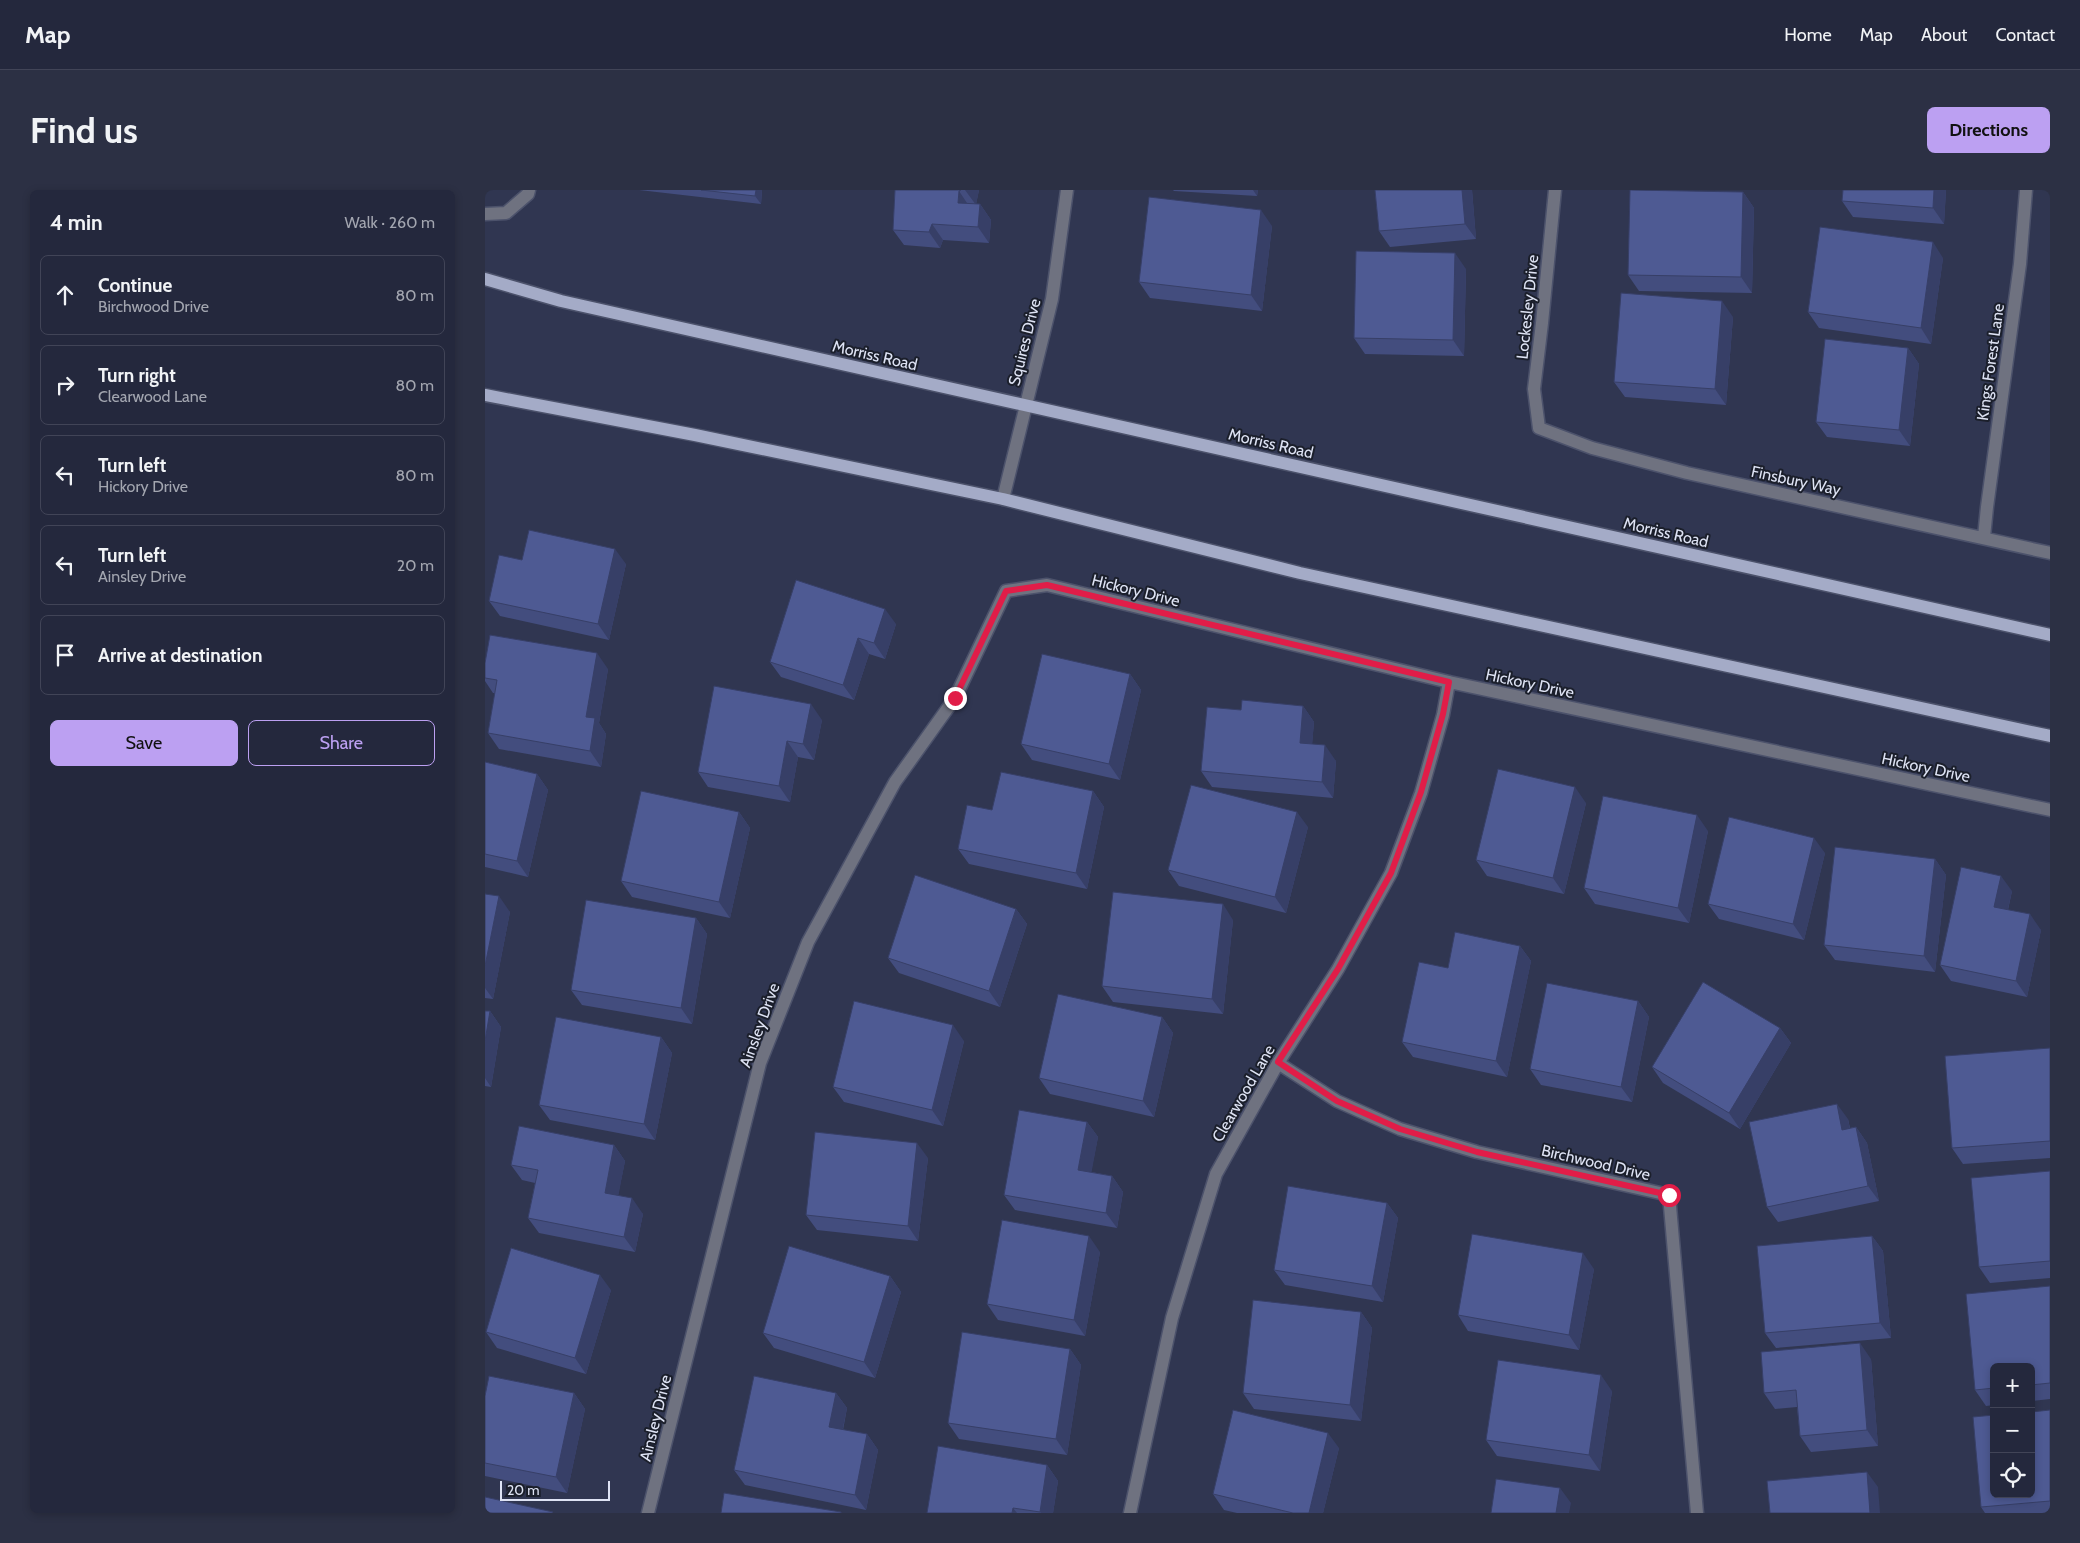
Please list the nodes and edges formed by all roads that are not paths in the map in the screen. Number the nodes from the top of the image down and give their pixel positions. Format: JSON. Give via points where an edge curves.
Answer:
{"nodes":[{"id":1,"x":529,"y":190,"type":"edge"},
{"id":2,"x":1067,"y":190,"type":"edge"},
{"id":3,"x":1555,"y":190,"type":"edge"},
{"id":4,"x":2026,"y":190,"type":"edge"},
{"id":5,"x":485,"y":214,"type":"edge"},
{"id":6,"x":485,"y":279,"type":"edge"},
{"id":7,"x":485,"y":395,"type":"edge"},
{"id":8,"x":1025,"y":405,"type":"junction"},
{"id":9,"x":1539,"y":428,"type":"joint"},
{"id":10,"x":1003,"y":499,"type":"junction"},
{"id":11,"x":1984,"y":538,"type":"junction"},
{"id":12,"x":2050,"y":552,"type":"edge"},
{"id":13,"x":1006,"y":591,"type":"joint"},
{"id":14,"x":2050,"y":635,"type":"edge"},
{"id":15,"x":1449,"y":682,"type":"junction"},
{"id":16,"x":2050,"y":736,"type":"edge"},
{"id":17,"x":2050,"y":810,"type":"edge"},
{"id":18,"x":1278,"y":1062,"type":"junction"},
{"id":19,"x":648,"y":1513,"type":"edge"},
{"id":20,"x":1130,"y":1513,"type":"edge"},
{"id":21,"x":1697,"y":1513,"type":"edge"}],
"edges":[{"from":1,"to":5,"type":"street","via":[[506,213]]},
{"from":2,"to":8,"type":"street","name":"Squires Drive","via":[[1052,299]]},
{"from":3,"to":9,"type":"street","name":"Lockesley Drive","via":[[1534,389]]},
{"from":4,"to":11,"type":"street","name":"Kings Forest Lane","via":[[2020,264]]},
{"from":6,"to":8,"type":"main road","name":"Morriss Road","via":[[570,303]]},
{"from":7,"to":10,"type":"main road"},
{"from":8,"to":10,"type":"street","name":"Squires Drive"},
{"from":8,"to":14,"type":"main road","name":"Morriss Road"},
{"from":9,"to":11,"type":"street","name":"Finsbury Way","via":[[1592,448],[1687,473]]},
{"from":10,"to":16,"type":"main road","via":[[1300,573]]},
{"from":11,"to":12,"type":"street","name":"Finsbury Way"},
{"from":13,"to":15,"type":"street","name":"Hickory Drive","via":[[1047,585]]},
{"from":13,"to":19,"type":"street","name":"Ainsley Drive","via":[[955,698],[895,782],[808,942],[764,1054]]},
{"from":15,"to":17,"type":"street","name":"Hickory Drive"},
{"from":15,"to":18,"type":"street","name":"Clearwood Lane","via":[[1421,792],[1391,873],[1338,969]]},
{"from":18,"to":20,"type":"street","name":"Clearwood Lane","via":[[1216,1174],[1172,1318]]},
{"from":18,"to":21,"type":"street","name":"Birchwood Drive","via":[[1337,1101],[1400,1129],[1477,1152],[1669,1195]]}]}
